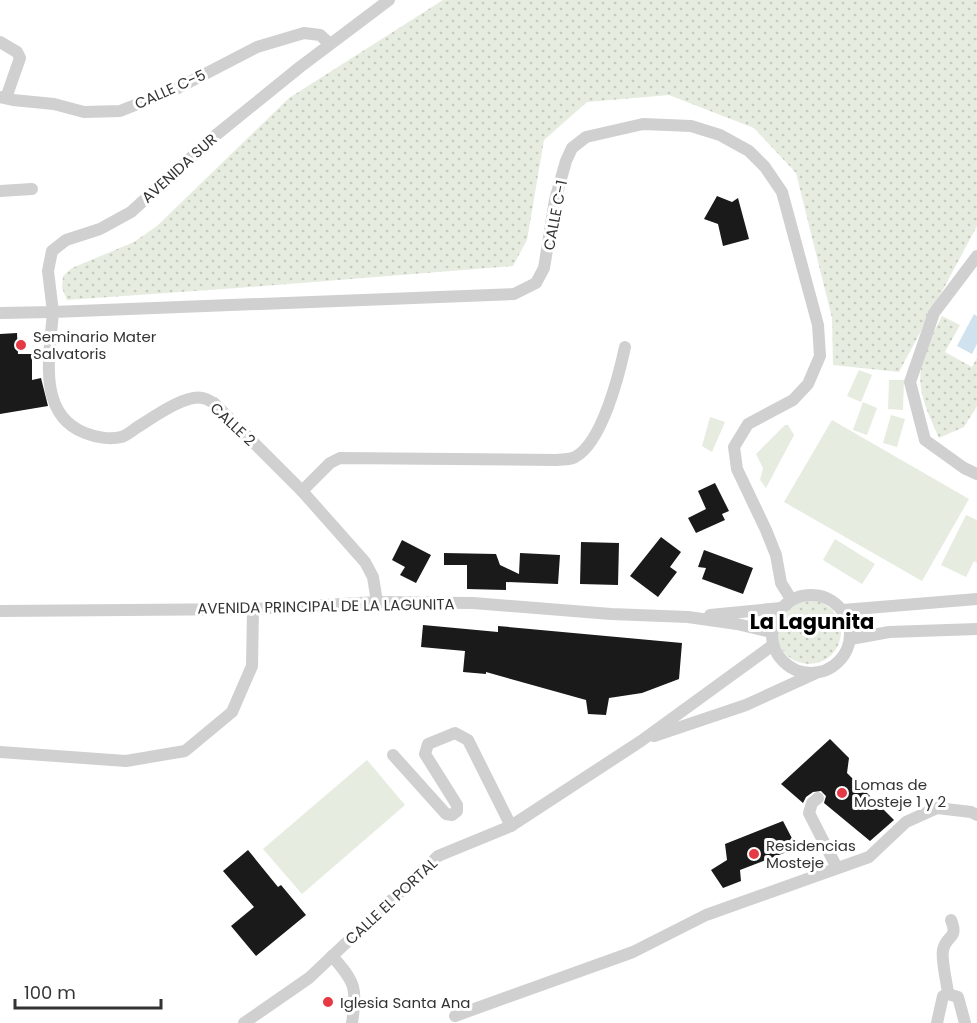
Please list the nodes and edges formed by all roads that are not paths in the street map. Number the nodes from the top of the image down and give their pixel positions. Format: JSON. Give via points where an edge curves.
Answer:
{"nodes":[{"id":1,"x":389,"y":0,"type":"edge"},
{"id":2,"x":0,"y":42,"type":"edge"},
{"id":3,"x":330,"y":44,"type":"junction"},
{"id":4,"x":3,"y":98,"type":"edge"},
{"id":5,"x":32,"y":189,"type":"dead end"},
{"id":6,"x":0,"y":191,"type":"edge"},
{"id":7,"x":977,"y":256,"type":"edge"},
{"id":8,"x":53,"y":312,"type":"junction"},
{"id":9,"x":0,"y":313,"type":"edge"},
{"id":10,"x":625,"y":347,"type":"dead end"},
{"id":11,"x":977,"y":474,"type":"edge"},
{"id":12,"x":302,"y":490,"type":"junction"},
{"id":13,"x":791,"y":599,"type":"junction"},
{"id":14,"x":977,"y":599,"type":"edge"},
{"id":15,"x":377,"y":602,"type":"junction"},
{"id":16,"x":781,"y":608,"type":"junction"},
{"id":17,"x":253,"y":609,"type":"junction"},
{"id":18,"x":843,"y":610,"type":"junction"},
{"id":19,"x":0,"y":611,"type":"edge"},
{"id":20,"x":688,"y":617,"type":"junction"},
{"id":21,"x":977,"y":629,"type":"edge"},
{"id":22,"x":771,"y":632,"type":"junction"},
{"id":23,"x":851,"y":639,"type":"junction"},
{"id":24,"x":774,"y":645,"type":"junction"},
{"id":25,"x":816,"y":673,"type":"junction"},
{"id":26,"x":641,"y":741,"type":"junction"},
{"id":27,"x":0,"y":752,"type":"edge"},
{"id":28,"x":393,"y":755,"type":"dead end"},
{"id":29,"x":818,"y":798,"type":"dead end"},
{"id":30,"x":977,"y":815,"type":"edge"},
{"id":31,"x":511,"y":826,"type":"junction"},
{"id":32,"x":837,"y":868,"type":"junction"},
{"id":33,"x":951,"y":920,"type":"dead end"},
{"id":34,"x":332,"y":956,"type":"junction"},
{"id":35,"x":948,"y":994,"type":"junction"},
{"id":36,"x":456,"y":1016,"type":"dead end"},
{"id":37,"x":244,"y":1023,"type":"edge"},
{"id":38,"x":352,"y":1023,"type":"edge"},
{"id":39,"x":937,"y":1023,"type":"edge"},
{"id":40,"x":965,"y":1023,"type":"edge"}],
"edges":[{"from":1,"to":3,"type":"street","name":"AVENIDA SUR"},
{"from":2,"to":4,"type":"street","via":[[20,58]]},
{"from":3,"to":4,"type":"street","name":"CALLE C-5","via":[[320,34],[304,33],[257,47],[178,88],[120,111],[84,112]]},
{"from":3,"to":8,"type":"street","name":"AVENIDA SUR","via":[[216,135],[131,212],[100,229],[66,240],[52,251],[48,271]]},
{"from":5,"to":6,"type":"street"},
{"from":7,"to":11,"type":"street","via":[[934,313],[910,382],[925,440]]},
{"from":8,"to":9,"type":"street"},
{"from":8,"to":12,"type":"street","name":"CALLE 2","via":[[48,376],[54,406],[64,421],[96,438],[121,438],[179,403],[202,398],[214,404]]},
{"from":8,"to":13,"type":"street","name":"CALLE C-1","via":[[514,294],[536,283],[544,268],[555,200],[572,148],[586,137],[644,124],[691,126],[720,135],[749,151],[782,192],[818,325],[820,356],[808,384],[793,400],[748,424],[734,447],[737,469],[766,530],[781,583]]},
{"from":10,"to":12,"type":"street","via":[[616,386],[592,442],[574,458],[340,458]]},
{"from":12,"to":15,"type":"street","name":"CALLE 2","via":[[365,562],[373,577]]},
{"from":13,"to":16,"type":"street"},
{"from":13,"to":18,"type":"street","via":[[810,594],[828,598]]},
{"from":14,"to":18,"type":"street"},
{"from":15,"to":17,"type":"street","name":"AVENIDA PRINCIPAL DE LA LAGUNITA"},
{"from":15,"to":20,"type":"street","name":"AVENIDA PRINCIPAL DE LA LAGUNITA","via":[[473,603]]},
{"from":16,"to":20,"type":"street","name":"AVENIDA PRINCIPAL DE LA LAGUNITA"},
{"from":16,"to":22,"type":"street"},
{"from":17,"to":19,"type":"street","name":"AVENIDA PRINCIPAL DE LA LAGUNITA"},
{"from":17,"to":27,"type":"street","via":[[252,666],[232,712],[185,751],[126,760]]},
{"from":18,"to":23,"type":"street"},
{"from":20,"to":22,"type":"street","name":"AVENIDA PRINCIPAL DE LA LAGUNITA"},
{"from":21,"to":23,"type":"street","via":[[889,632]]},
{"from":22,"to":24,"type":"street"},
{"from":23,"to":25,"type":"street","via":[[840,662]]},
{"from":24,"to":25,"type":"street","via":[[790,666]]},
{"from":24,"to":26,"type":"street","name":"CALLE EL PORTAL"},
{"from":25,"to":26,"type":"street","name":"CALLE EL PORTAL","via":[[746,705]]},
{"from":26,"to":31,"type":"street","name":"CALLE EL PORTAL"},
{"from":28,"to":31,"type":"street","via":[[446,814],[452,815],[458,811],[458,805],[424,754],[428,744],[455,734],[461,736],[472,747]]},
{"from":29,"to":32,"type":"street","via":[[809,813]]},
{"from":30,"to":32,"type":"street","via":[[937,808],[906,822],[869,856]]},
{"from":31,"to":34,"type":"street","name":"CALLE EL PORTAL","via":[[438,856]]},
{"from":32,"to":36,"type":"street","via":[[706,915],[633,952]]},
{"from":33,"to":35,"type":"street","via":[[954,935],[943,948]]},
{"from":34,"to":37,"type":"street","name":"CALLE EL PORTAL","via":[[309,978]]},
{"from":34,"to":38,"type":"street","via":[[354,985]]},
{"from":35,"to":39,"type":"street","via":[[943,996]]},
{"from":35,"to":40,"type":"street","via":[[958,997]]}]}
